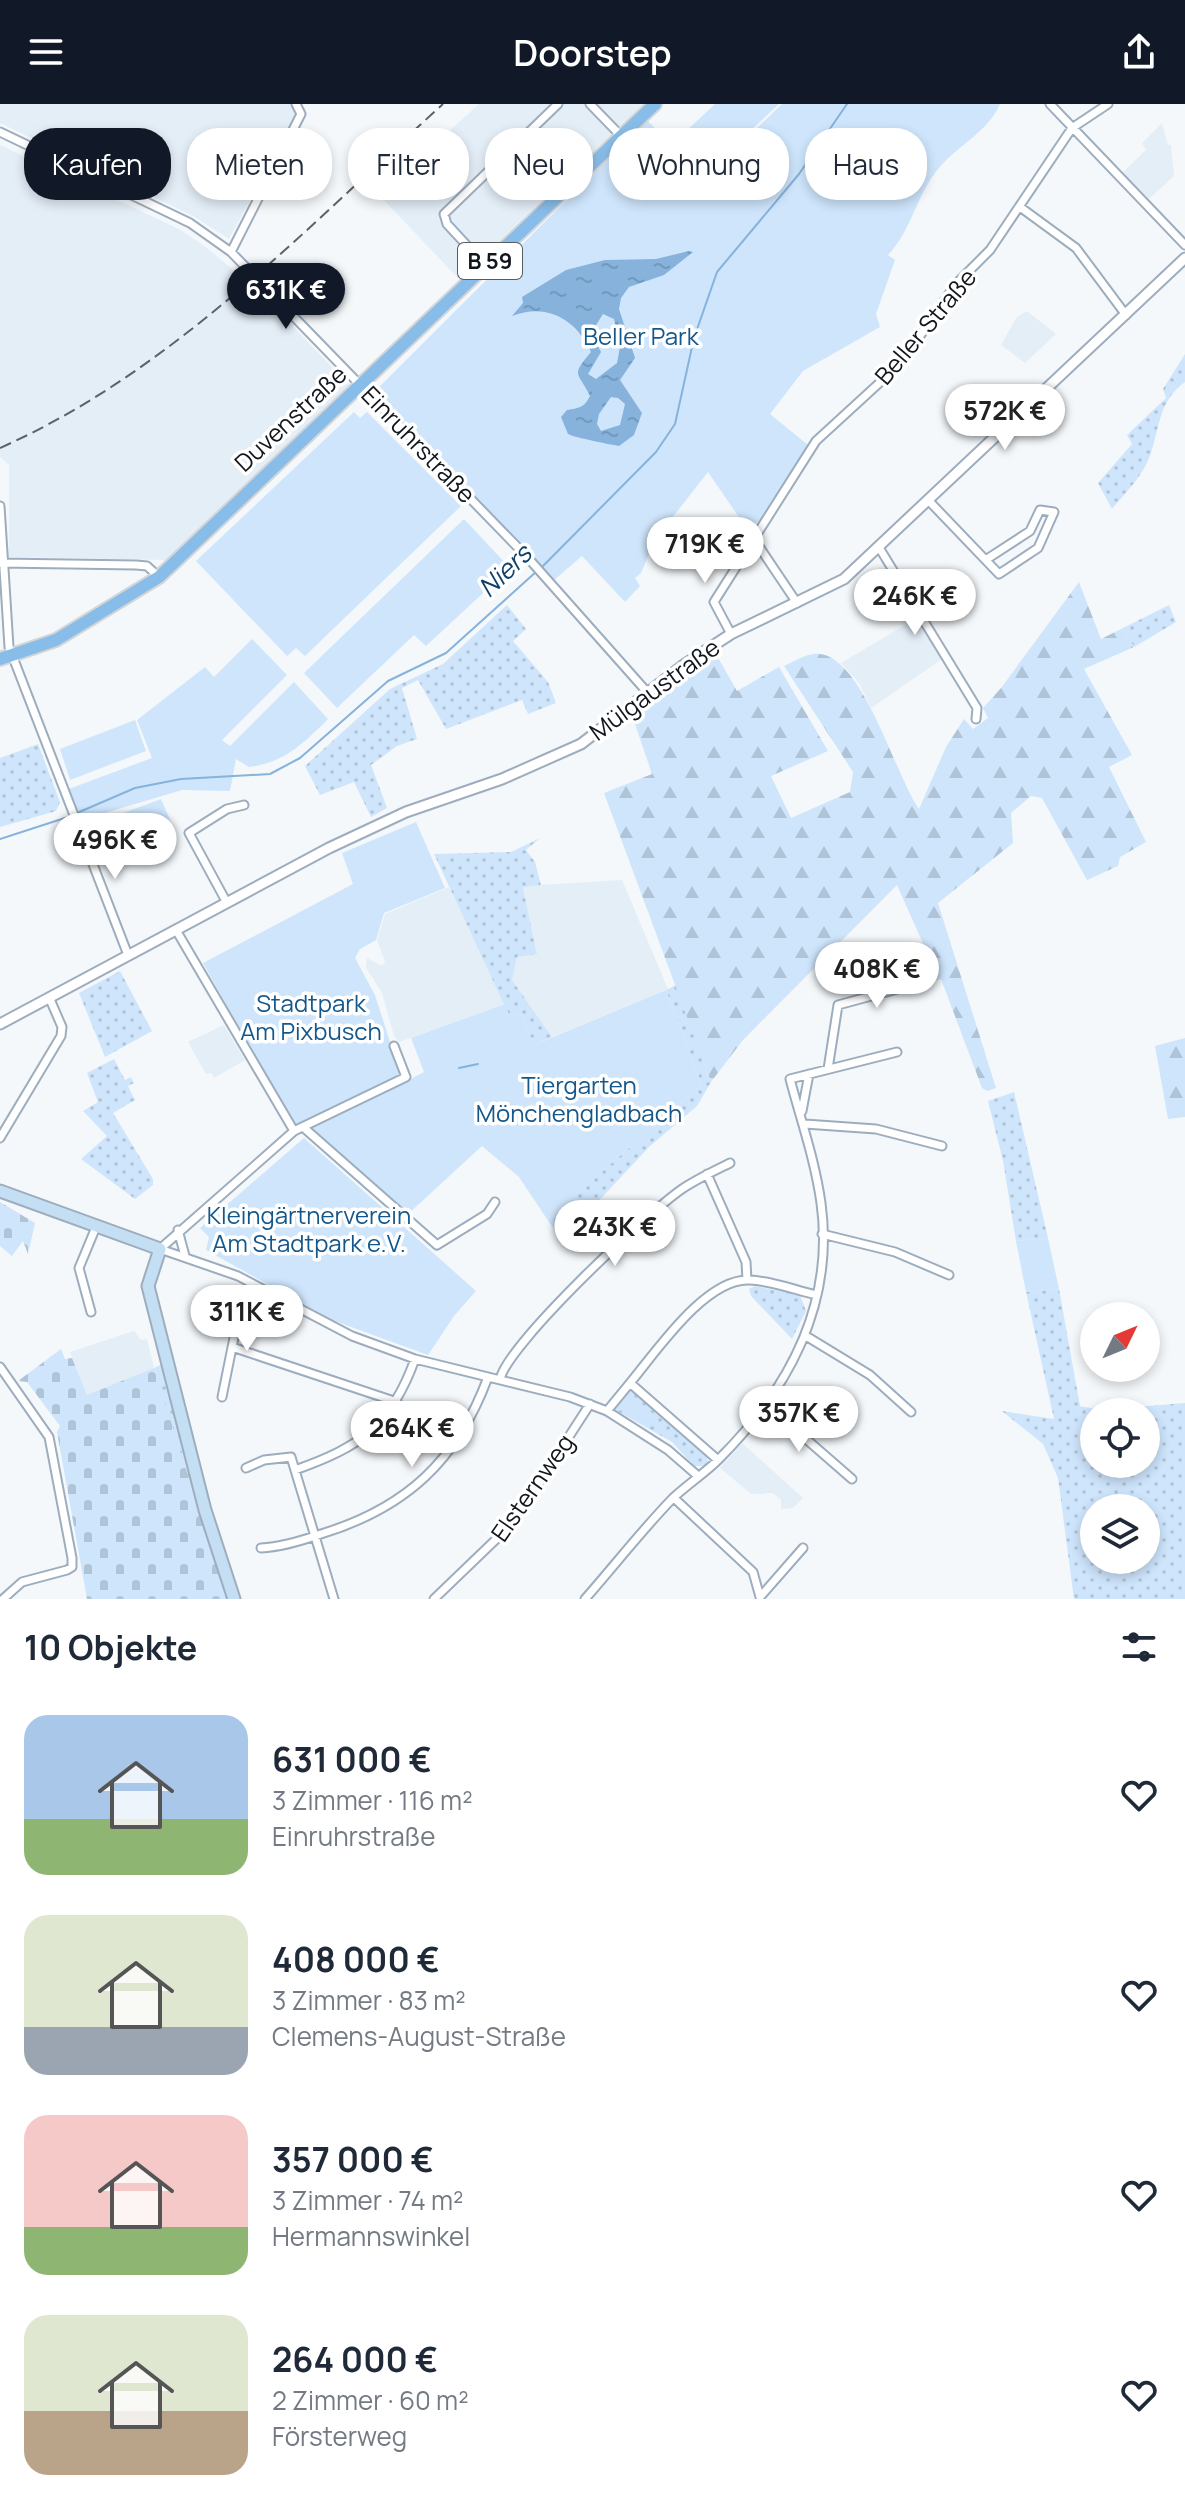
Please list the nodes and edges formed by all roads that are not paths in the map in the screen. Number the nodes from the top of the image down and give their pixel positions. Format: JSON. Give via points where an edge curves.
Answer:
{"nodes":[{"id":1,"x":296,"y":104,"type":"edge"},
{"id":2,"x":309,"y":104,"type":"edge"},
{"id":3,"x":558,"y":104,"type":"edge"},
{"id":4,"x":590,"y":104,"type":"edge"},
{"id":5,"x":655,"y":104,"type":"edge"},
{"id":6,"x":1050,"y":104,"type":"edge"},
{"id":7,"x":1108,"y":104,"type":"edge"},
{"id":8,"x":301,"y":114,"type":"junction"},
{"id":9,"x":613,"y":128,"type":"edge"},
{"id":10,"x":630,"y":128,"type":"edge"},
{"id":11,"x":1072,"y":128,"type":"junction"},
{"id":12,"x":0,"y":132,"type":"edge"},
{"id":13,"x":609,"y":147,"type":"edge"},
{"id":14,"x":1020,"y":207,"type":"junction"},
{"id":15,"x":1185,"y":245,"type":"edge"},
{"id":16,"x":231,"y":252,"type":"junction"},
{"id":17,"x":1185,"y":258,"type":"edge"},
{"id":18,"x":485,"y":265,"type":"junction"},
{"id":19,"x":1126,"y":315,"type":"junction"},
{"id":20,"x":359,"y":384,"type":"junction"},
{"id":21,"x":929,"y":501,"type":"junction"},
{"id":22,"x":0,"y":506,"type":"edge"},
{"id":23,"x":756,"y":542,"type":"junction"},
{"id":24,"x":880,"y":549,"type":"junction"},
{"id":25,"x":987,"y":559,"type":"junction"},
{"id":26,"x":2,"y":563,"type":"edge"},
{"id":27,"x":159,"y":577,"type":"junction"},
{"id":28,"x":797,"y":603,"type":"junction"},
{"id":29,"x":731,"y":634,"type":"junction"},
{"id":30,"x":14,"y":657,"type":"junction"},
{"id":31,"x":0,"y":659,"type":"edge"},
{"id":32,"x":647,"y":692,"type":"junction"},
{"id":33,"x":976,"y":719,"type":"dead end"},
{"id":34,"x":244,"y":805,"type":"dead end"},
{"id":35,"x":227,"y":903,"type":"junction"},
{"id":36,"x":176,"y":930,"type":"junction"},
{"id":37,"x":911,"y":954,"type":"dead end"},
{"id":38,"x":128,"y":955,"type":"junction"},
{"id":39,"x":49,"y":997,"type":"junction"},
{"id":40,"x":0,"y":1024,"type":"edge"},
{"id":41,"x":394,"y":1046,"type":"dead end"},
{"id":42,"x":897,"y":1052,"type":"dead end"},
{"id":43,"x":828,"y":1069,"type":"junction"},
{"id":44,"x":809,"y":1074,"type":"junction"},
{"id":45,"x":801,"y":1113,"type":"junction"},
{"id":46,"x":805,"y":1124,"type":"junction"},
{"id":47,"x":303,"y":1127,"type":"junction"},
{"id":48,"x":294,"y":1131,"type":"junction"},
{"id":49,"x":0,"y":1138,"type":"edge"},
{"id":50,"x":942,"y":1146,"type":"dead end"},
{"id":51,"x":730,"y":1163,"type":"dead end"},
{"id":52,"x":707,"y":1174,"type":"junction"},
{"id":53,"x":0,"y":1191,"type":"edge"},
{"id":54,"x":495,"y":1202,"type":"dead end"},
{"id":55,"x":96,"y":1227,"type":"junction"},
{"id":56,"x":178,"y":1230,"type":"junction"},
{"id":57,"x":822,"y":1234,"type":"junction"},
{"id":58,"x":160,"y":1249,"type":"junction"},
{"id":59,"x":186,"y":1258,"type":"junction"},
{"id":60,"x":949,"y":1275,"type":"dead end"},
{"id":61,"x":747,"y":1280,"type":"junction"},
{"id":62,"x":817,"y":1295,"type":"junction"},
{"id":63,"x":241,"y":1303,"type":"dead end"},
{"id":64,"x":91,"y":1312,"type":"dead end"},
{"id":65,"x":806,"y":1336,"type":"junction"},
{"id":66,"x":232,"y":1347,"type":"junction"},
{"id":67,"x":415,"y":1359,"type":"junction"},
{"id":68,"x":0,"y":1367,"type":"edge"},
{"id":69,"x":488,"y":1377,"type":"junction"},
{"id":70,"x":500,"y":1379,"type":"junction"},
{"id":71,"x":630,"y":1383,"type":"junction"},
{"id":72,"x":222,"y":1397,"type":"dead end"},
{"id":73,"x":397,"y":1402,"type":"junction"},
{"id":74,"x":590,"y":1404,"type":"junction"},
{"id":75,"x":767,"y":1405,"type":"junction"},
{"id":76,"x":607,"y":1411,"type":"junction"},
{"id":77,"x":911,"y":1412,"type":"dead end"},
{"id":78,"x":718,"y":1460,"type":"junction"},
{"id":79,"x":246,"y":1468,"type":"dead end"},
{"id":80,"x":295,"y":1470,"type":"junction"},
{"id":81,"x":698,"y":1476,"type":"junction"},
{"id":82,"x":852,"y":1479,"type":"dead end"},
{"id":83,"x":674,"y":1498,"type":"junction"},
{"id":84,"x":313,"y":1537,"type":"junction"},
{"id":85,"x":261,"y":1548,"type":"dead end"},
{"id":86,"x":803,"y":1548,"type":"dead end"},
{"id":87,"x":759,"y":1598,"type":"edge"},
{"id":88,"x":3,"y":1599,"type":"edge"},
{"id":89,"x":234,"y":1599,"type":"edge"},
{"id":90,"x":334,"y":1599,"type":"edge"},
{"id":91,"x":434,"y":1599,"type":"edge"},
{"id":92,"x":585,"y":1599,"type":"edge"}],
"edges":[{"from":1,"to":8,"type":"street"},
{"from":2,"to":8,"type":"street"},
{"from":3,"to":18,"type":"street","via":[[444,214]]},
{"from":4,"to":9,"type":"street"},
{"from":5,"to":10,"type":"main road","name":"Duvenstraße","number":"B 59"},
{"from":6,"to":11,"type":"street"},
{"from":7,"to":11,"type":"street","name":"Beller Straße"},
{"from":8,"to":16,"type":"street"},
{"from":11,"to":14,"type":"street","name":"Beller Straße"},
{"from":11,"to":15,"type":"street"},
{"from":12,"to":16,"type":"street","name":"Einruhrstraße","via":[[190,223]]},
{"from":13,"to":18,"type":"main road","name":"Duvenstraße","number":"B 59"},
{"from":14,"to":19,"type":"street","via":[[1076,248]]},
{"from":14,"to":23,"type":"street","name":"Beller Straße","via":[[888,375],[816,441]]},
{"from":16,"to":20,"type":"street","name":"Einruhrstraße"},
{"from":17,"to":19,"type":"street","name":"Mülgaustraße"},
{"from":18,"to":20,"type":"main road","name":"Duvenstraße","number":"B 59"},
{"from":19,"to":21,"type":"street","name":"Mülgaustraße"},
{"from":20,"to":27,"type":"main road","name":"Duvenstraße","number":"B 59"},
{"from":20,"to":32,"type":"street","name":"Einruhrstraße","via":[[532,563]]},
{"from":21,"to":24,"type":"street","name":"Mülgaustraße"},
{"from":21,"to":25,"type":"street"},
{"from":22,"to":26,"type":"street"},
{"from":23,"to":28,"type":"street"},
{"from":23,"to":29,"type":"street","name":"Beller Straße","via":[[714,602]]},
{"from":24,"to":28,"type":"street","name":"Mülgaustraße","via":[[844,579]]},
{"from":24,"to":33,"type":"street","via":[[977,708]]},
{"from":25,"to":25,"type":"street","via":[[999,574],[1038,548],[1054,512],[1040,510],[1030,531]]},
{"from":26,"to":27,"type":"street","via":[[136,565],[147,566]]},
{"from":26,"to":30,"type":"street"},
{"from":27,"to":30,"type":"main road","name":"Duvenstraße","number":"B 59","via":[[56,640]]},
{"from":28,"to":29,"type":"street","name":"Mülgaustraße"},
{"from":29,"to":32,"type":"street","name":"Mülgaustraße"},
{"from":30,"to":31,"type":"main road","name":"Duvenstraße","number":"B 59"},
{"from":30,"to":38,"type":"street"},
{"from":32,"to":35,"type":"street","name":"Mülgaustraße","via":[[567,752],[394,817]]},
{"from":34,"to":35,"type":"street","via":[[227,809],[189,833]]},
{"from":35,"to":36,"type":"street","name":"Mülgaustraße"},
{"from":36,"to":38,"type":"street","name":"Mülgaustraße"},
{"from":36,"to":48,"type":"street"},
{"from":37,"to":43,"type":"street","via":[[901,988],[838,1005]]},
{"from":38,"to":39,"type":"street","name":"Mülgaustraße"},
{"from":39,"to":40,"type":"street","name":"Mülgaustraße"},
{"from":39,"to":49,"type":"street","via":[[61,1036]]},
{"from":41,"to":47,"type":"street","via":[[406,1077]]},
{"from":42,"to":43,"type":"street"},
{"from":43,"to":44,"type":"street"},
{"from":44,"to":45,"type":"street"},
{"from":44,"to":45,"type":"street","via":[[790,1079]]},
{"from":45,"to":46,"type":"street"},
{"from":46,"to":50,"type":"street","via":[[876,1129]]},
{"from":46,"to":57,"type":"street"},
{"from":47,"to":48,"type":"street"},
{"from":47,"to":54,"type":"street","via":[[437,1245],[487,1214]]},
{"from":48,"to":56,"type":"street"},
{"from":51,"to":52,"type":"street"},
{"from":52,"to":61,"type":"street","via":[[746,1262]]},
{"from":52,"to":70,"type":"street","via":[[670,1198],[581,1280]]},
{"from":53,"to":55,"type":"main road"},
{"from":55,"to":58,"type":"main road"},
{"from":55,"to":64,"type":"street","via":[[79,1268]]},
{"from":56,"to":58,"type":"street"},
{"from":56,"to":59,"type":"street"},
{"from":57,"to":60,"type":"street","via":[[895,1252]]},
{"from":57,"to":62,"type":"street"},
{"from":58,"to":59,"type":"street"},
{"from":58,"to":89,"type":"main road","via":[[148,1286],[205,1510]]},
{"from":59,"to":67,"type":"street","via":[[238,1276],[352,1336]]},
{"from":61,"to":62,"type":"street"},
{"from":61,"to":71,"type":"street","via":[[700,1303]]},
{"from":62,"to":65,"type":"street"},
{"from":63,"to":66,"type":"street"},
{"from":65,"to":75,"type":"street"},
{"from":65,"to":77,"type":"street","via":[[870,1375]]},
{"from":66,"to":72,"type":"street"},
{"from":66,"to":73,"type":"street"},
{"from":67,"to":69,"type":"street"},
{"from":67,"to":73,"type":"street"},
{"from":68,"to":88,"type":"street","via":[[49,1437],[72,1567],[22,1582]]},
{"from":69,"to":70,"type":"street"},
{"from":69,"to":84,"type":"street","via":[[469,1423],[428,1476],[369,1517]]},
{"from":70,"to":74,"type":"street"},
{"from":71,"to":76,"type":"street"},
{"from":71,"to":78,"type":"street"},
{"from":73,"to":80,"type":"street","via":[[371,1434]]},
{"from":74,"to":76,"type":"street"},
{"from":74,"to":91,"type":"street","name":"Elsternweg","via":[[513,1523]]},
{"from":75,"to":78,"type":"street"},
{"from":75,"to":82,"type":"street"},
{"from":76,"to":81,"type":"street"},
{"from":78,"to":81,"type":"street"},
{"from":79,"to":80,"type":"street","via":[[285,1455]]},
{"from":80,"to":84,"type":"street"},
{"from":81,"to":83,"type":"street"},
{"from":83,"to":87,"type":"street","via":[[753,1572]]},
{"from":83,"to":92,"type":"street"},
{"from":84,"to":85,"type":"street"},
{"from":84,"to":90,"type":"street"},
{"from":86,"to":87,"type":"street"}]}
